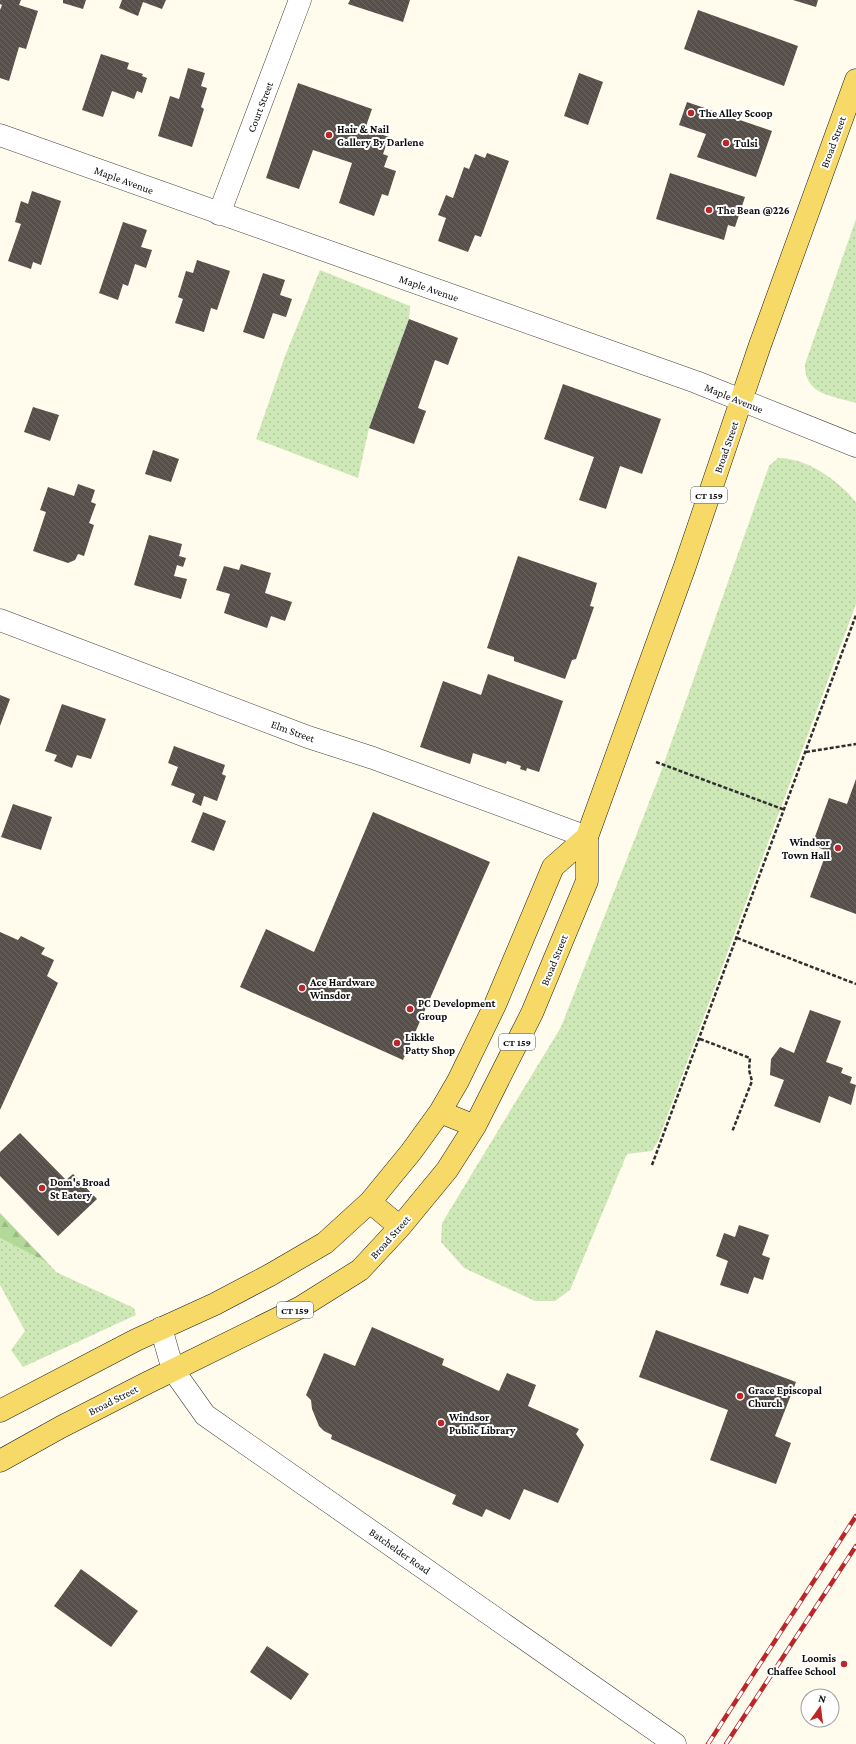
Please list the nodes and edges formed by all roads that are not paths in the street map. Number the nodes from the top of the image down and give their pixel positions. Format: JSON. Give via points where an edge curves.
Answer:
{"nodes":[{"id":1,"x":300,"y":0,"type":"edge"},
{"id":2,"x":856,"y":80,"type":"edge"},
{"id":3,"x":0,"y":135,"type":"edge"},
{"id":4,"x":219,"y":214,"type":"junction"},
{"id":5,"x":741,"y":401,"type":"junction"},
{"id":6,"x":856,"y":446,"type":"edge"},
{"id":7,"x":0,"y":620,"type":"edge"},
{"id":8,"x":587,"y":837,"type":"junction"},
{"id":9,"x":440,"y":1112,"type":"junction"},
{"id":10,"x":475,"y":1126,"type":"junction"},
{"id":11,"x":370,"y":1202,"type":"junction"},
{"id":12,"x":400,"y":1227,"type":"junction"},
{"id":13,"x":161,"y":1328,"type":"junction"},
{"id":14,"x":173,"y":1370,"type":"junction"},
{"id":15,"x":0,"y":1410,"type":"edge"},
{"id":16,"x":0,"y":1461,"type":"edge"},
{"id":17,"x":675,"y":1744,"type":"edge"}],
"edges":[{"from":1,"to":4,"type":"street","name":"Court Street"},
{"from":2,"to":5,"type":"main road","name":"Broad Street","number":"CT 159"},
{"from":3,"to":4,"type":"street","name":"Maple Avenue"},
{"from":4,"to":5,"type":"street","name":"Maple Avenue","via":[[696,382]]},
{"from":5,"to":6,"type":"street","name":"Maple Avenue"},
{"from":5,"to":8,"type":"main road","name":"Broad Street","number":"CT 159"},
{"from":7,"to":8,"type":"street","name":"Elm Street","via":[[295,732]]},
{"from":8,"to":9,"type":"main road","name":"Broad Street","number":"CT 159","via":[[553,867],[495,1005]]},
{"from":8,"to":10,"type":"main road","name":"Broad Street","number":"CT 159","via":[[587,881],[532,1013]]},
{"from":9,"to":10,"type":"main road"},
{"from":9,"to":11,"type":"main road","name":"Broad Street","number":"CT 159"},
{"from":10,"to":12,"type":"main road","name":"Broad Street","number":"CT 159","via":[[447,1170]]},
{"from":11,"to":12,"type":"main road"},
{"from":11,"to":13,"type":"main road","name":"Broad Street","number":"CT 159","via":[[325,1242],[243,1290]]},
{"from":12,"to":14,"type":"main road","name":"Broad Street","number":"CT 159","via":[[360,1270],[301,1307]]},
{"from":13,"to":14,"type":"street","name":"Batchelder Road"},
{"from":13,"to":15,"type":"main road","name":"Broad Street","number":"CT 159"},
{"from":14,"to":16,"type":"main road","name":"Broad Street","number":"CT 159"},
{"from":14,"to":17,"type":"street","name":"Batchelder Road","via":[[205,1415]]}]}
